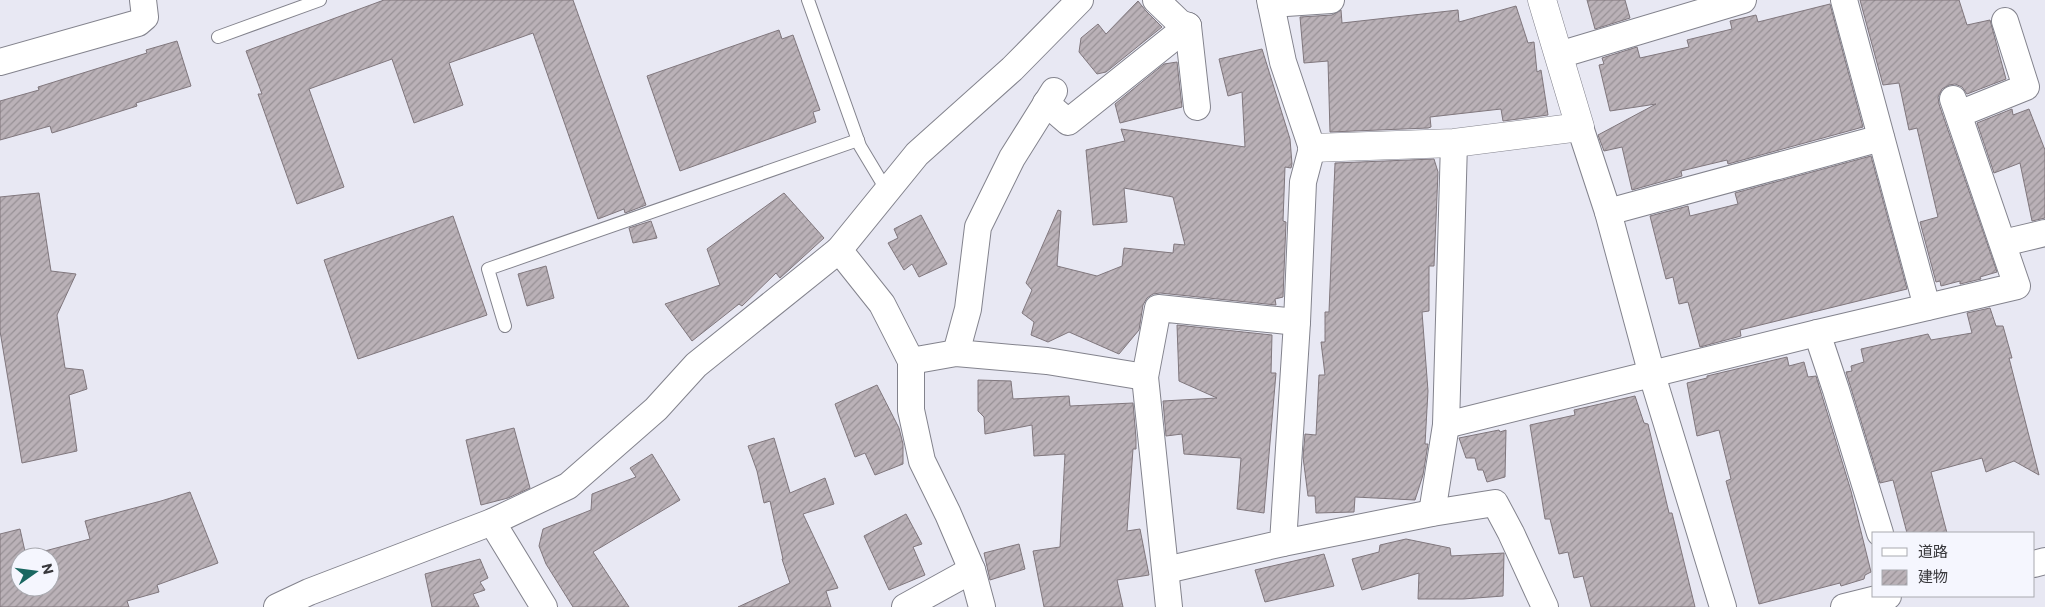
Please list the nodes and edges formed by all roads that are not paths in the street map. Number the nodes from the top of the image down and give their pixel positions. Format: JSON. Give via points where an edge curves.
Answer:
{"nodes":[{"id":1,"x":143,"y":0,"type":"edge"},
{"id":2,"x":320,"y":0,"type":"edge"},
{"id":3,"x":808,"y":0,"type":"edge"},
{"id":4,"x":1080,"y":0,"type":"edge"},
{"id":5,"x":1156,"y":0,"type":"edge"},
{"id":6,"x":1331,"y":0,"type":"edge"},
{"id":7,"x":1542,"y":0,"type":"edge"},
{"id":8,"x":1743,"y":0,"type":"edge"},
{"id":9,"x":1844,"y":0,"type":"edge"},
{"id":10,"x":1270,"y":2,"type":"edge"},
{"id":11,"x":2005,"y":21,"type":"dead end"},
{"id":12,"x":1188,"y":26,"type":"junction"},
{"id":13,"x":218,"y":37,"type":"dead end"},
{"id":14,"x":1559,"y":55,"type":"junction"},
{"id":15,"x":1,"y":56,"type":"edge"},
{"id":16,"x":1197,"y":107,"type":"dead end"},
{"id":17,"x":1580,"y":127,"type":"junction"},
{"id":18,"x":1881,"y":138,"type":"junction"},
{"id":19,"x":858,"y":140,"type":"junction"},
{"id":20,"x":1454,"y":143,"type":"junction"},
{"id":21,"x":1312,"y":148,"type":"junction"},
{"id":22,"x":887,"y":191,"type":"junction"},
{"id":23,"x":1608,"y":212,"type":"junction"},
{"id":24,"x":2045,"y":233,"type":"edge"},
{"id":25,"x":2003,"y":242,"type":"junction"},
{"id":26,"x":839,"y":250,"type":"junction"},
{"id":27,"x":1927,"y":307,"type":"junction"},
{"id":28,"x":1296,"y":322,"type":"junction"},
{"id":29,"x":505,"y":326,"type":"dead end"},
{"id":30,"x":1817,"y":333,"type":"junction"},
{"id":31,"x":956,"y":352,"type":"junction"},
{"id":32,"x":911,"y":362,"type":"junction"},
{"id":33,"x":1652,"y":375,"type":"junction"},
{"id":34,"x":1145,"y":377,"type":"junction"},
{"id":35,"x":1446,"y":424,"type":"junction"},
{"id":36,"x":1432,"y":513,"type":"junction"},
{"id":37,"x":492,"y":522,"type":"junction"},
{"id":38,"x":1880,"y":532,"type":"edge"},
{"id":39,"x":1283,"y":543,"type":"junction"},
{"id":40,"x":972,"y":570,"type":"junction"},
{"id":41,"x":1166,"y":570,"type":"junction"},
{"id":42,"x":1884,"y":597,"type":"edge"},
{"id":43,"x":277,"y":607,"type":"edge"},
{"id":44,"x":544,"y":607,"type":"edge"},
{"id":45,"x":905,"y":607,"type":"edge"},
{"id":46,"x":982,"y":607,"type":"edge"},
{"id":47,"x":1169,"y":607,"type":"edge"},
{"id":48,"x":1544,"y":607,"type":"edge"},
{"id":49,"x":1723,"y":607,"type":"edge"},
{"id":50,"x":1844,"y":607,"type":"edge"}],
"edges":[{"from":1,"to":15,"type":"street","via":[[145,17],[138,23]]},
{"from":2,"to":13,"type":"lane"},
{"from":3,"to":19,"type":"lane"},
{"from":4,"to":22,"type":"street","via":[[1012,69],[917,154]]},
{"from":5,"to":12,"type":"street","via":[[1180,23]]},
{"from":6,"to":10,"type":"street"},
{"from":7,"to":14,"type":"street"},
{"from":8,"to":14,"type":"street"},
{"from":9,"to":18,"type":"street"},
{"from":10,"to":21,"type":"street","via":[[1283,62]]},
{"from":11,"to":25,"type":"street","via":[[2026,87],[1956,107]]},
{"from":12,"to":16,"type":"street"},
{"from":12,"to":31,"type":"street","via":[[1068,122],[1050,97],[1012,158],[978,226],[968,308]]},
{"from":14,"to":17,"type":"street"},
{"from":17,"to":20,"type":"street"},
{"from":17,"to":23,"type":"street"},
{"from":18,"to":23,"type":"street"},
{"from":18,"to":27,"type":"street"},
{"from":19,"to":22,"type":"lane"},
{"from":19,"to":29,"type":"lane","via":[[488,269]]},
{"from":20,"to":21,"type":"street"},
{"from":20,"to":35,"type":"street"},
{"from":21,"to":28,"type":"street","via":[[1303,182]]},
{"from":22,"to":26,"type":"street"},
{"from":23,"to":33,"type":"street"},
{"from":24,"to":25,"type":"street"},
{"from":25,"to":27,"type":"street","via":[[2018,286]]},
{"from":26,"to":32,"type":"street","via":[[882,304]]},
{"from":26,"to":37,"type":"street","via":[[696,365],[656,409],[568,486]]},
{"from":27,"to":30,"type":"street"},
{"from":28,"to":34,"type":"street","via":[[1158,308]]},
{"from":28,"to":39,"type":"street"},
{"from":30,"to":33,"type":"street"},
{"from":30,"to":38,"type":"street"},
{"from":31,"to":32,"type":"street"},
{"from":31,"to":34,"type":"street","via":[[1047,361]]},
{"from":32,"to":40,"type":"street","via":[[911,410],[922,461]]},
{"from":33,"to":35,"type":"street"},
{"from":33,"to":49,"type":"street"},
{"from":34,"to":41,"type":"street"},
{"from":35,"to":36,"type":"street"},
{"from":36,"to":39,"type":"street"},
{"from":36,"to":48,"type":"street","via":[[1495,503]]},
{"from":37,"to":43,"type":"street"},
{"from":37,"to":44,"type":"street"},
{"from":39,"to":41,"type":"street"},
{"from":40,"to":45,"type":"street"},
{"from":40,"to":46,"type":"street"},
{"from":41,"to":47,"type":"street"},
{"from":42,"to":50,"type":"street"}]}
